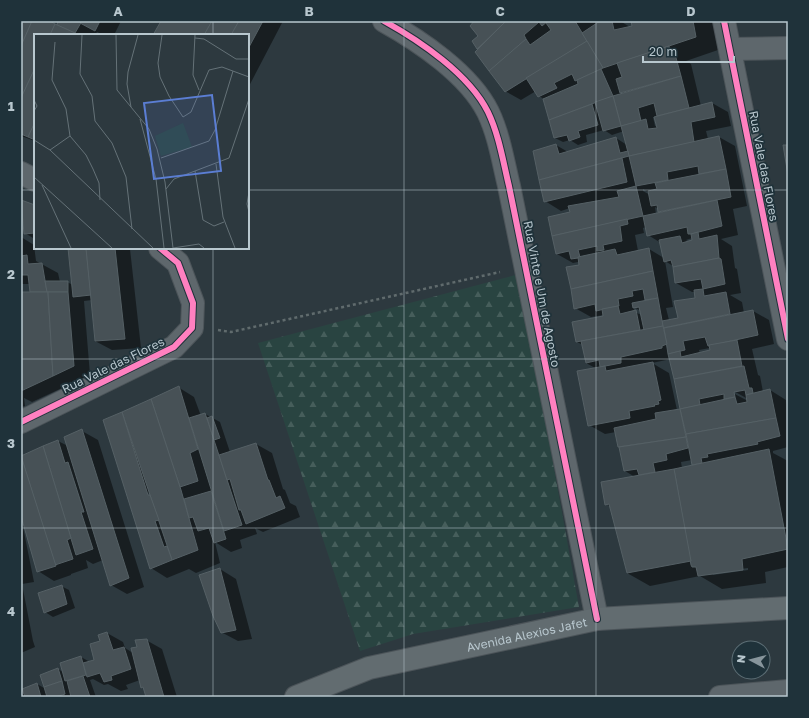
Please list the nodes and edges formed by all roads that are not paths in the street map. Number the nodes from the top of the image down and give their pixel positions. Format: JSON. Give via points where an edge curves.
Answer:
{"nodes":[{"id":1,"x":384,"y":21,"type":"edge"},
{"id":2,"x":724,"y":21,"type":"edge"},
{"id":3,"x":788,"y":48,"type":"edge"},
{"id":4,"x":730,"y":49,"type":"junction"},
{"id":5,"x":21,"y":173,"type":"edge"},
{"id":6,"x":34,"y":180,"type":"edge"},
{"id":7,"x":161,"y":249,"type":"edge"},
{"id":8,"x":781,"y":272,"type":"edge"},
{"id":9,"x":788,"y":339,"type":"edge"},
{"id":10,"x":21,"y":422,"type":"edge"},
{"id":11,"x":788,"y":608,"type":"edge"},
{"id":12,"x":597,"y":619,"type":"junction"},
{"id":13,"x":788,"y":691,"type":"edge"},
{"id":14,"x":296,"y":697,"type":"edge"},
{"id":15,"x":720,"y":697,"type":"edge"}],
"edges":[{"from":1,"to":12,"type":"street","name":"Rua Vinte e Um de Agosto","via":[[408,34],[461,76],[478,94],[498,141],[526,266]]},
{"from":2,"to":4,"type":"street","name":"Rua Vale das Flores"},
{"from":3,"to":4,"type":"street"},
{"from":4,"to":8,"type":"street","name":"Rua Vale das Flores"},
{"from":5,"to":6,"type":"street"},
{"from":7,"to":10,"type":"street","name":"Rua Vale das Flores","via":[[178,264],[193,303],[192,328],[174,347]]},
{"from":8,"to":9,"type":"street","name":"Rua Vale das Flores"},
{"from":11,"to":12,"type":"main road","name":"Avenida Alexios Jafet"},
{"from":12,"to":14,"type":"main road","name":"Avenida Alexios Jafet","via":[[369,668]]},
{"from":13,"to":15,"type":"street"}]}
